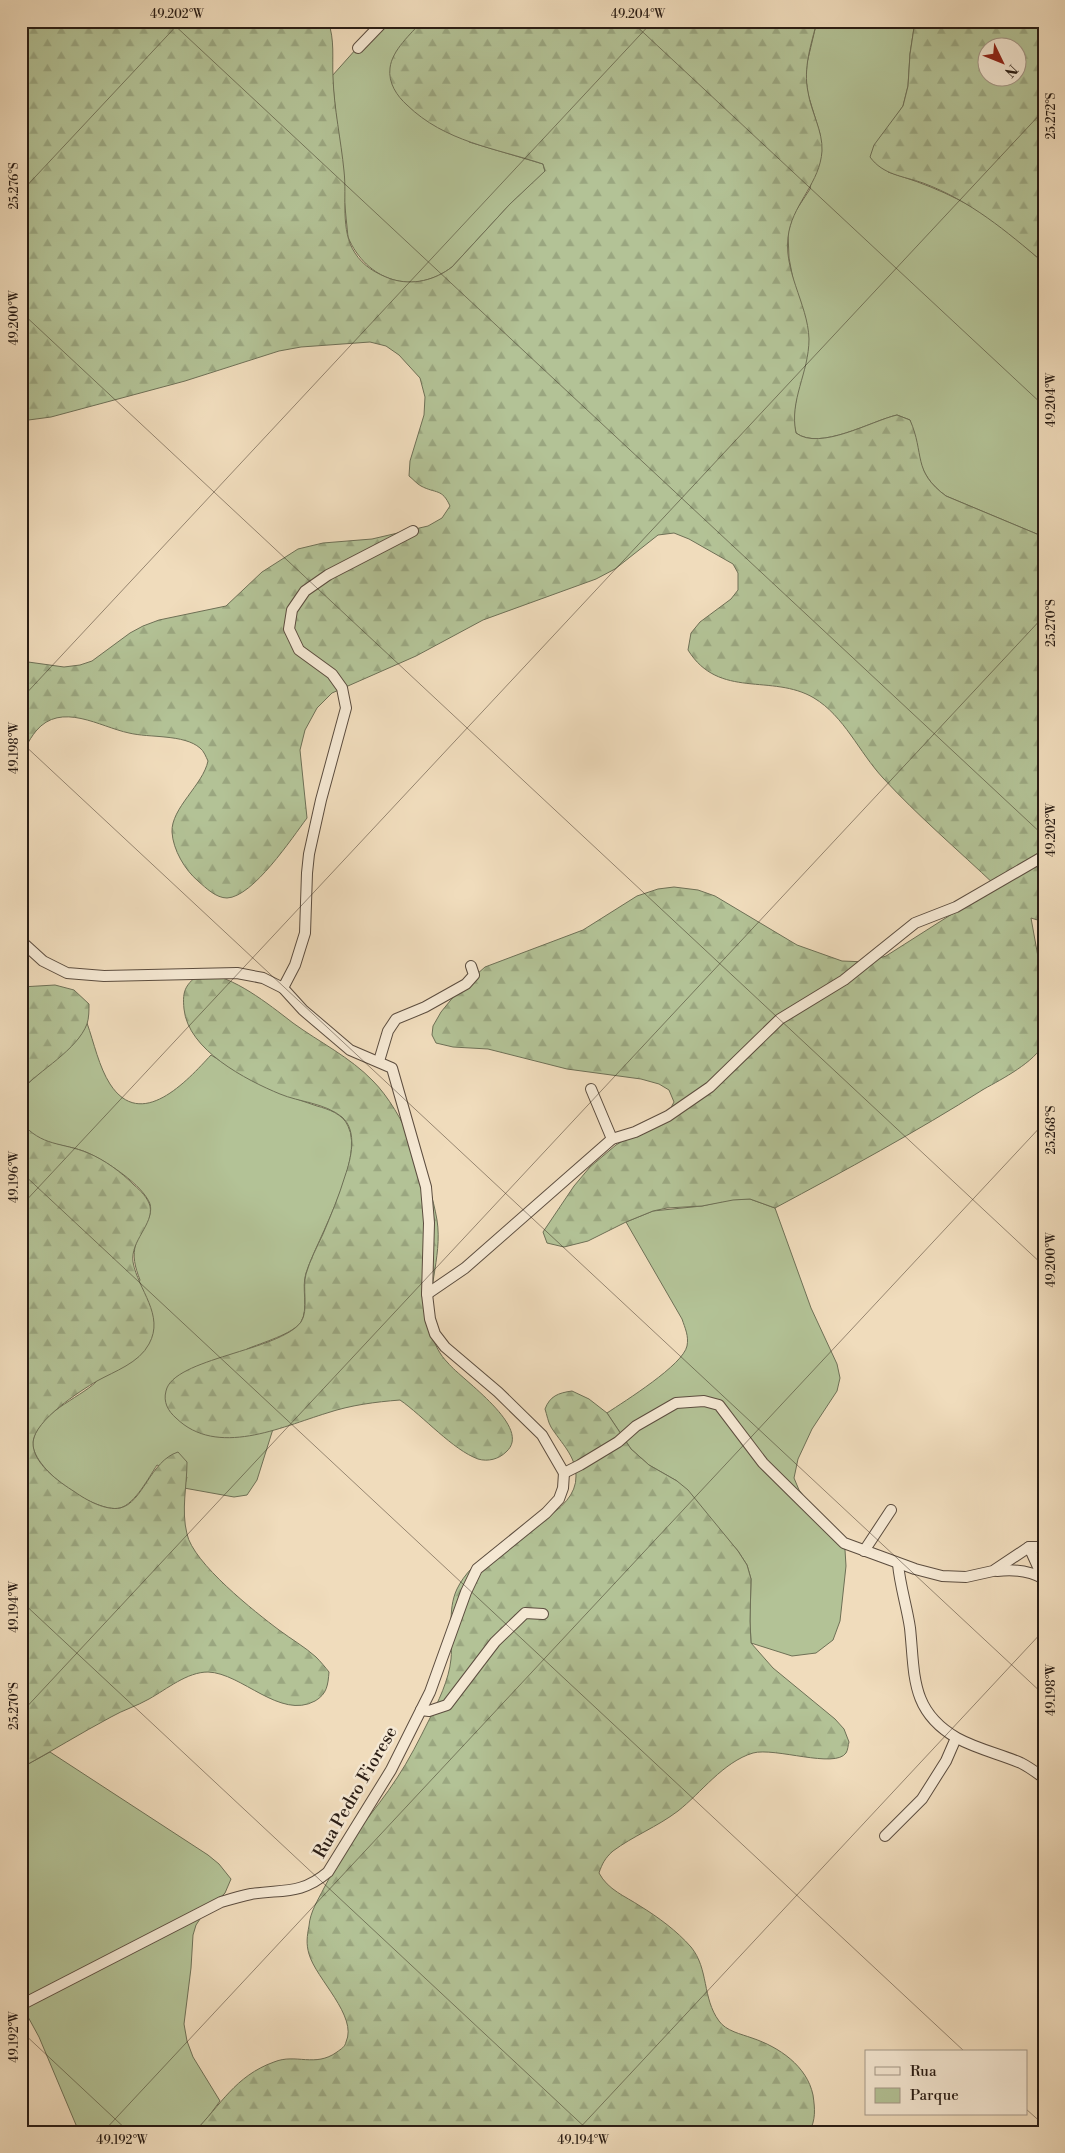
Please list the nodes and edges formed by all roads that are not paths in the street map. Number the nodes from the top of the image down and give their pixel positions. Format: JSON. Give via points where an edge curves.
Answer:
{"nodes":[{"id":1,"x":384,"y":21,"type":"edge"},
{"id":2,"x":358,"y":48,"type":"dead end"},
{"id":3,"x":413,"y":531,"type":"dead end"},
{"id":4,"x":1044,"y":856,"type":"edge"},
{"id":5,"x":21,"y":941,"type":"edge"},
{"id":6,"x":472,"y":966,"type":"dead end"},
{"id":7,"x":283,"y":988,"type":"junction"},
{"id":8,"x":380,"y":1061,"type":"junction"},
{"id":9,"x":591,"y":1089,"type":"dead end"},
{"id":10,"x":612,"y":1139,"type":"junction"},
{"id":11,"x":427,"y":1294,"type":"junction"},
{"id":12,"x":564,"y":1473,"type":"junction"},
{"id":13,"x":891,"y":1510,"type":"dead end"},
{"id":14,"x":1029,"y":1547,"type":"junction"},
{"id":15,"x":1044,"y":1547,"type":"edge"},
{"id":16,"x":864,"y":1551,"type":"junction"},
{"id":17,"x":898,"y":1564,"type":"junction"},
{"id":18,"x":994,"y":1571,"type":"junction"},
{"id":19,"x":1043,"y":1578,"type":"edge"},
{"id":20,"x":543,"y":1614,"type":"dead end"},
{"id":21,"x":421,"y":1710,"type":"junction"},
{"id":22,"x":956,"y":1738,"type":"junction"},
{"id":23,"x":1044,"y":1778,"type":"edge"},
{"id":24,"x":885,"y":1836,"type":"dead end"},
{"id":25,"x":21,"y":2005,"type":"edge"}],
"edges":[{"from":1,"to":2,"type":"street"},
{"from":3,"to":7,"type":"street","via":[[328,575],[305,591],[292,610],[289,629],[299,650],[332,674],[342,688],[346,708],[309,854],[305,933],[295,965]]},
{"from":4,"to":10,"type":"street","via":[[956,907],[915,923],[844,980],[780,1019],[710,1087],[668,1116]]},
{"from":5,"to":7,"type":"street","via":[[43,961],[67,973],[104,976],[237,973],[263,978]]},
{"from":6,"to":8,"type":"street","via":[[474,975],[466,984],[391,1024]]},
{"from":7,"to":8,"type":"street","via":[[329,1034],[350,1050]]},
{"from":8,"to":11,"type":"street","via":[[392,1068],[426,1187],[429,1223]]},
{"from":9,"to":10,"type":"street"},
{"from":10,"to":11,"type":"street","via":[[465,1268]]},
{"from":11,"to":12,"type":"street","via":[[435,1334],[445,1347],[498,1392],[542,1436]]},
{"from":12,"to":16,"type":"street","via":[[618,1442],[636,1426],[676,1402],[704,1401],[720,1405],[763,1463],[844,1543]]},
{"from":12,"to":21,"type":"street","name":"Rua Pedro Fiorese","via":[[563,1488],[546,1513],[477,1569]]},
{"from":13,"to":16,"type":"street"},
{"from":14,"to":15,"type":"street"},
{"from":14,"to":18,"type":"street"},
{"from":14,"to":19,"type":"street"},
{"from":16,"to":17,"type":"street"},
{"from":17,"to":18,"type":"street","via":[[942,1576],[966,1577]]},
{"from":17,"to":22,"type":"street","via":[[910,1626],[916,1691],[925,1710]]},
{"from":18,"to":19,"type":"street","via":[[1025,1571]]},
{"from":20,"to":21,"type":"street","via":[[525,1613],[494,1642],[447,1705]]},
{"from":21,"to":25,"type":"street","name":"Rua Pedro Fiorese","via":[[391,1770],[328,1872],[315,1883],[301,1889],[250,1894],[221,1902]]},
{"from":22,"to":23,"type":"street","via":[[1022,1763]]},
{"from":22,"to":24,"type":"street","via":[[922,1799]]}]}
